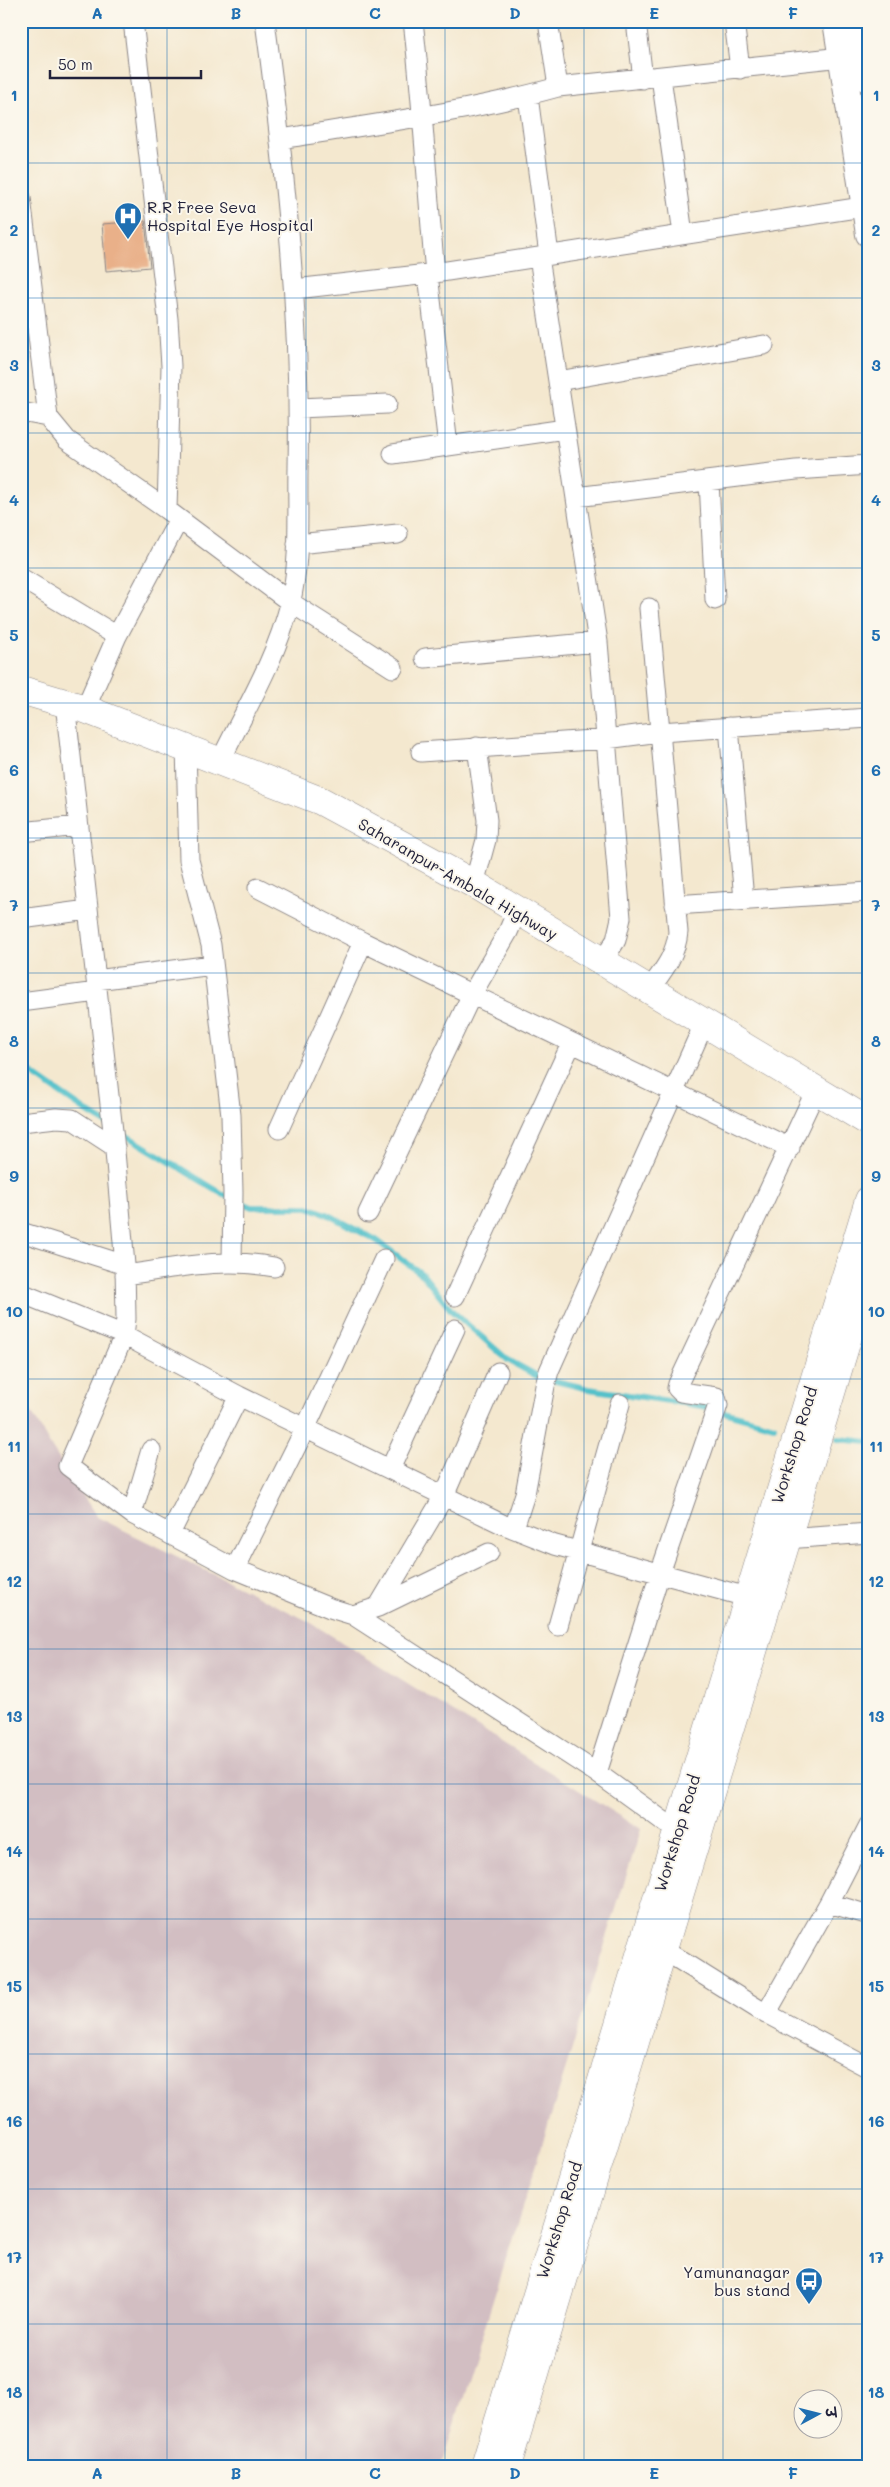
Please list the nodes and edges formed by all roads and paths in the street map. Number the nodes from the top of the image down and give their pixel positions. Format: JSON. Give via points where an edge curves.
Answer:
{"nodes":[{"id":1,"x":133,"y":21,"type":"edge"},
{"id":2,"x":265,"y":21,"type":"edge"},
{"id":3,"x":413,"y":21,"type":"edge"},
{"id":4,"x":548,"y":21,"type":"edge"},
{"id":5,"x":636,"y":21,"type":"edge"},
{"id":6,"x":734,"y":21,"type":"edge"},
{"id":7,"x":836,"y":21,"type":"edge"},
{"id":8,"x":860,"y":21,"type":"edge"},
{"id":9,"x":842,"y":57,"type":"junction"},
{"id":10,"x":740,"y":69,"type":"junction"},
{"id":11,"x":652,"y":78,"type":"junction"},
{"id":12,"x":869,"y":80,"type":"edge"},
{"id":13,"x":558,"y":87,"type":"junction"},
{"id":14,"x":528,"y":96,"type":"junction"},
{"id":15,"x":424,"y":115,"type":"junction"},
{"id":16,"x":281,"y":139,"type":"junction"},
{"id":17,"x":21,"y":198,"type":"edge"},
{"id":18,"x":867,"y":206,"type":"edge"},
{"id":19,"x":683,"y":234,"type":"junction"},
{"id":20,"x":869,"y":234,"type":"edge"},
{"id":21,"x":544,"y":256,"type":"junction"},
{"id":22,"x":432,"y":273,"type":"junction"},
{"id":23,"x":295,"y":289,"type":"junction"},
{"id":24,"x":30,"y":322,"type":"edge"},
{"id":25,"x":764,"y":345,"type":"dead end"},
{"id":26,"x":558,"y":381,"type":"junction"},
{"id":27,"x":388,"y":404,"type":"dead end"},
{"id":28,"x":299,"y":408,"type":"junction"},
{"id":29,"x":21,"y":412,"type":"edge"},
{"id":30,"x":48,"y":417,"type":"junction"},
{"id":31,"x":565,"y":429,"type":"junction"},
{"id":32,"x":448,"y":446,"type":"junction"},
{"id":33,"x":393,"y":454,"type":"dead end"},
{"id":34,"x":869,"y":465,"type":"edge"},
{"id":35,"x":709,"y":481,"type":"junction"},
{"id":36,"x":576,"y":497,"type":"junction"},
{"id":37,"x":173,"y":514,"type":"junction"},
{"id":38,"x":398,"y":534,"type":"dead end"},
{"id":39,"x":297,"y":544,"type":"junction"},
{"id":40,"x":21,"y":578,"type":"edge"},
{"id":41,"x":715,"y":600,"type":"dead end"},
{"id":42,"x":290,"y":602,"type":"junction"},
{"id":43,"x":649,"y":608,"type":"dead end"},
{"id":44,"x":117,"y":636,"type":"junction"},
{"id":45,"x":598,"y":642,"type":"junction"},
{"id":46,"x":425,"y":658,"type":"dead end"},
{"id":47,"x":393,"y":668,"type":"dead end"},
{"id":48,"x":21,"y":690,"type":"edge"},
{"id":49,"x":75,"y":706,"type":"junction"},
{"id":50,"x":869,"y":718,"type":"edge"},
{"id":51,"x":729,"y":727,"type":"junction"},
{"id":52,"x":660,"y":732,"type":"junction"},
{"id":53,"x":606,"y":739,"type":"junction"},
{"id":54,"x":186,"y":747,"type":"junction"},
{"id":55,"x":476,"y":747,"type":"junction"},
{"id":56,"x":421,"y":752,"type":"dead end"},
{"id":57,"x":221,"y":760,"type":"junction"},
{"id":58,"x":79,"y":826,"type":"junction"},
{"id":59,"x":21,"y":832,"type":"edge"},
{"id":60,"x":474,"y":884,"type":"junction"},
{"id":61,"x":258,"y":888,"type":"dead end"},
{"id":62,"x":869,"y":892,"type":"edge"},
{"id":63,"x":744,"y":900,"type":"junction"},
{"id":64,"x":675,"y":905,"type":"junction"},
{"id":65,"x":88,"y":910,"type":"junction"},
{"id":66,"x":517,"y":911,"type":"junction"},
{"id":67,"x":21,"y":919,"type":"edge"},
{"id":68,"x":363,"y":942,"type":"junction"},
{"id":69,"x":602,"y":962,"type":"junction"},
{"id":70,"x":213,"y":965,"type":"junction"},
{"id":71,"x":97,"y":986,"type":"junction"},
{"id":72,"x":649,"y":990,"type":"junction"},
{"id":73,"x":472,"y":994,"type":"junction"},
{"id":74,"x":21,"y":1002,"type":"edge"},
{"id":75,"x":704,"y":1024,"type":"junction"},
{"id":76,"x":571,"y":1044,"type":"junction"},
{"id":77,"x":816,"y":1090,"type":"junction"},
{"id":78,"x":674,"y":1092,"type":"junction"},
{"id":79,"x":21,"y":1122,"type":"edge"},
{"id":80,"x":869,"y":1122,"type":"edge"},
{"id":81,"x":280,"y":1128,"type":"dead end"},
{"id":82,"x":114,"y":1144,"type":"junction"},
{"id":83,"x":790,"y":1148,"type":"junction"},
{"id":84,"x":869,"y":1200,"type":"edge"},
{"id":85,"x":368,"y":1213,"type":"dead end"},
{"id":86,"x":21,"y":1232,"type":"edge"},
{"id":87,"x":384,"y":1259,"type":"dead end"},
{"id":88,"x":232,"y":1262,"type":"junction"},
{"id":89,"x":274,"y":1267,"type":"dead end"},
{"id":90,"x":869,"y":1268,"type":"edge"},
{"id":91,"x":125,"y":1270,"type":"junction"},
{"id":92,"x":21,"y":1293,"type":"edge"},
{"id":93,"x":455,"y":1296,"type":"dead end"},
{"id":94,"x":455,"y":1329,"type":"dead end"},
{"id":95,"x":124,"y":1335,"type":"junction"},
{"id":96,"x":498,"y":1372,"type":"dead end"},
{"id":97,"x":239,"y":1396,"type":"junction"},
{"id":98,"x":620,"y":1404,"type":"dead end"},
{"id":99,"x":304,"y":1429,"type":"junction"},
{"id":100,"x":151,"y":1450,"type":"dead end"},
{"id":101,"x":390,"y":1470,"type":"junction"},
{"id":102,"x":444,"y":1496,"type":"junction"},
{"id":103,"x":132,"y":1514,"type":"junction"},
{"id":104,"x":514,"y":1528,"type":"junction"},
{"id":105,"x":869,"y":1533,"type":"edge"},
{"id":106,"x":170,"y":1534,"type":"junction"},
{"id":107,"x":786,"y":1539,"type":"junction"},
{"id":108,"x":579,"y":1552,"type":"junction"},
{"id":109,"x":489,"y":1553,"type":"dead end"},
{"id":110,"x":235,"y":1569,"type":"junction"},
{"id":111,"x":660,"y":1573,"type":"junction"},
{"id":112,"x":748,"y":1597,"type":"junction"},
{"id":113,"x":378,"y":1606,"type":"junction"},
{"id":114,"x":353,"y":1615,"type":"junction"},
{"id":115,"x":558,"y":1626,"type":"dead end"},
{"id":116,"x":597,"y":1772,"type":"junction"},
{"id":117,"x":869,"y":1825,"type":"edge"},
{"id":118,"x":677,"y":1831,"type":"junction"},
{"id":119,"x":829,"y":1903,"type":"junction"},
{"id":120,"x":869,"y":1915,"type":"edge"},
{"id":121,"x":653,"y":1944,"type":"junction"},
{"id":122,"x":766,"y":2014,"type":"junction"},
{"id":123,"x":869,"y":2068,"type":"edge"},
{"id":124,"x":485,"y":2466,"type":"edge"},
{"id":125,"x":507,"y":2466,"type":"edge"}],
"edges":[{"from":1,"to":37,"type":"street","via":[[168,319]]},
{"from":2,"to":16,"type":"street"},
{"from":3,"to":15,"type":"street"},
{"from":4,"to":13,"type":"street"},
{"from":5,"to":11,"type":"street"},
{"from":6,"to":10,"type":"street"},
{"from":7,"to":9,"type":"main road"},
{"from":8,"to":12,"type":"main road"},
{"from":9,"to":10,"type":"street"},
{"from":9,"to":18,"type":"main road"},
{"from":10,"to":11,"type":"street"},
{"from":11,"to":13,"type":"street"},
{"from":11,"to":19,"type":"street"},
{"from":13,"to":14,"type":"street"},
{"from":14,"to":15,"type":"street"},
{"from":14,"to":21,"type":"street"},
{"from":15,"to":16,"type":"street"},
{"from":15,"to":22,"type":"street"},
{"from":16,"to":23,"type":"street"},
{"from":17,"to":24,"type":"street"},
{"from":18,"to":19,"type":"street"},
{"from":18,"to":20,"type":"main road"},
{"from":19,"to":21,"type":"street"},
{"from":21,"to":22,"type":"street"},
{"from":21,"to":26,"type":"street"},
{"from":22,"to":23,"type":"street"},
{"from":22,"to":32,"type":"street"},
{"from":23,"to":28,"type":"street"},
{"from":24,"to":30,"type":"street"},
{"from":25,"to":26,"type":"street"},
{"from":26,"to":31,"type":"street"},
{"from":27,"to":28,"type":"street"},
{"from":28,"to":39,"type":"street"},
{"from":29,"to":30,"type":"street"},
{"from":30,"to":37,"type":"street","via":[[67,440]]},
{"from":31,"to":32,"type":"street"},
{"from":31,"to":36,"type":"street"},
{"from":32,"to":33,"type":"street"},
{"from":34,"to":35,"type":"street"},
{"from":35,"to":36,"type":"street"},
{"from":35,"to":41,"type":"street"},
{"from":36,"to":45,"type":"street"},
{"from":37,"to":42,"type":"street"},
{"from":37,"to":44,"type":"street"},
{"from":38,"to":39,"type":"street"},
{"from":39,"to":42,"type":"street"},
{"from":40,"to":44,"type":"street"},
{"from":42,"to":47,"type":"street"},
{"from":42,"to":57,"type":"street","via":[[278,641]]},
{"from":43,"to":52,"type":"street"},
{"from":44,"to":49,"type":"street"},
{"from":45,"to":46,"type":"street"},
{"from":45,"to":53,"type":"street"},
{"from":48,"to":49,"type":"main road","name":"Saharanpur-Ambala Highway"},
{"from":49,"to":54,"type":"main road","name":"Saharanpur-Ambala Highway"},
{"from":49,"to":58,"type":"street"},
{"from":50,"to":51,"type":"street"},
{"from":51,"to":52,"type":"street"},
{"from":51,"to":63,"type":"street"},
{"from":52,"to":53,"type":"street"},
{"from":52,"to":64,"type":"street"},
{"from":53,"to":55,"type":"street"},
{"from":53,"to":69,"type":"street","via":[[621,918],[616,940]]},
{"from":54,"to":57,"type":"main road","name":"Saharanpur-Ambala Highway"},
{"from":54,"to":70,"type":"street","via":[[189,860],[208,931]]},
{"from":55,"to":56,"type":"street"},
{"from":55,"to":60,"type":"street","via":[[486,840]]},
{"from":57,"to":60,"type":"main road","name":"Saharanpur-Ambala Highway","via":[[321,801]]},
{"from":58,"to":59,"type":"street"},
{"from":58,"to":65,"type":"street"},
{"from":60,"to":66,"type":"main road","name":"Saharanpur-Ambala Highway"},
{"from":61,"to":68,"type":"street"},
{"from":62,"to":63,"type":"street"},
{"from":63,"to":64,"type":"street"},
{"from":64,"to":72,"type":"street","via":[[677,946]]},
{"from":65,"to":67,"type":"street"},
{"from":65,"to":71,"type":"street"},
{"from":66,"to":69,"type":"main road","name":"Saharanpur-Ambala Highway"},
{"from":66,"to":73,"type":"street"},
{"from":68,"to":73,"type":"street"},
{"from":68,"to":81,"type":"street"},
{"from":69,"to":72,"type":"main road","name":"Saharanpur-Ambala Highway"},
{"from":70,"to":71,"type":"street"},
{"from":70,"to":88,"type":"street","via":[[231,1115]]},
{"from":71,"to":74,"type":"street"},
{"from":71,"to":82,"type":"street"},
{"from":72,"to":75,"type":"main road","name":"Saharanpur-Ambala Highway"},
{"from":73,"to":76,"type":"street"},
{"from":73,"to":85,"type":"street"},
{"from":75,"to":77,"type":"main road","name":"Saharanpur-Ambala Highway"},
{"from":75,"to":78,"type":"street"},
{"from":76,"to":78,"type":"street"},
{"from":76,"to":93,"type":"street"},
{"from":77,"to":80,"type":"main road","name":"Saharanpur-Ambala Highway"},
{"from":77,"to":83,"type":"street"},
{"from":78,"to":83,"type":"street"},
{"from":78,"to":104,"type":"street","via":[[547,1379],[525,1494]]},
{"from":79,"to":82,"type":"street","via":[[72,1119]]},
{"from":82,"to":91,"type":"street"},
{"from":83,"to":111,"type":"street","via":[[678,1384],[681,1392],[716,1397],[716,1411]]},
{"from":84,"to":112,"type":"main road","name":"Workshop Road"},
{"from":86,"to":91,"type":"street"},
{"from":87,"to":99,"type":"street"},
{"from":88,"to":89,"type":"street"},
{"from":88,"to":91,"type":"street"},
{"from":90,"to":107,"type":"main road","name":"Workshop Road"},
{"from":91,"to":95,"type":"street"},
{"from":92,"to":95,"type":"street"},
{"from":94,"to":101,"type":"street"},
{"from":95,"to":97,"type":"street"},
{"from":95,"to":103,"type":"street","via":[[68,1466]]},
{"from":96,"to":102,"type":"street"},
{"from":97,"to":99,"type":"street"},
{"from":97,"to":106,"type":"street"},
{"from":98,"to":108,"type":"street"},
{"from":99,"to":101,"type":"street"},
{"from":99,"to":110,"type":"street"},
{"from":100,"to":103,"type":"street"},
{"from":101,"to":102,"type":"street"},
{"from":102,"to":104,"type":"street"},
{"from":102,"to":113,"type":"street"},
{"from":103,"to":106,"type":"street"},
{"from":104,"to":108,"type":"street"},
{"from":105,"to":107,"type":"street"},
{"from":106,"to":110,"type":"street"},
{"from":107,"to":121,"type":"main road","name":"Workshop Road"},
{"from":108,"to":111,"type":"street"},
{"from":108,"to":115,"type":"street"},
{"from":109,"to":113,"type":"street"},
{"from":110,"to":114,"type":"street"},
{"from":111,"to":112,"type":"street"},
{"from":111,"to":116,"type":"street"},
{"from":112,"to":118,"type":"main road","name":"Workshop Road"},
{"from":113,"to":114,"type":"street"},
{"from":114,"to":116,"type":"street"},
{"from":116,"to":118,"type":"street"},
{"from":117,"to":119,"type":"street"},
{"from":118,"to":121,"type":"main road","name":"Workshop Road"},
{"from":119,"to":120,"type":"street"},
{"from":119,"to":122,"type":"street"},
{"from":121,"to":122,"type":"street"},
{"from":121,"to":124,"type":"main road","name":"Workshop Road"},
{"from":121,"to":125,"type":"main road","name":"Workshop Road"},
{"from":122,"to":123,"type":"street"}]}
